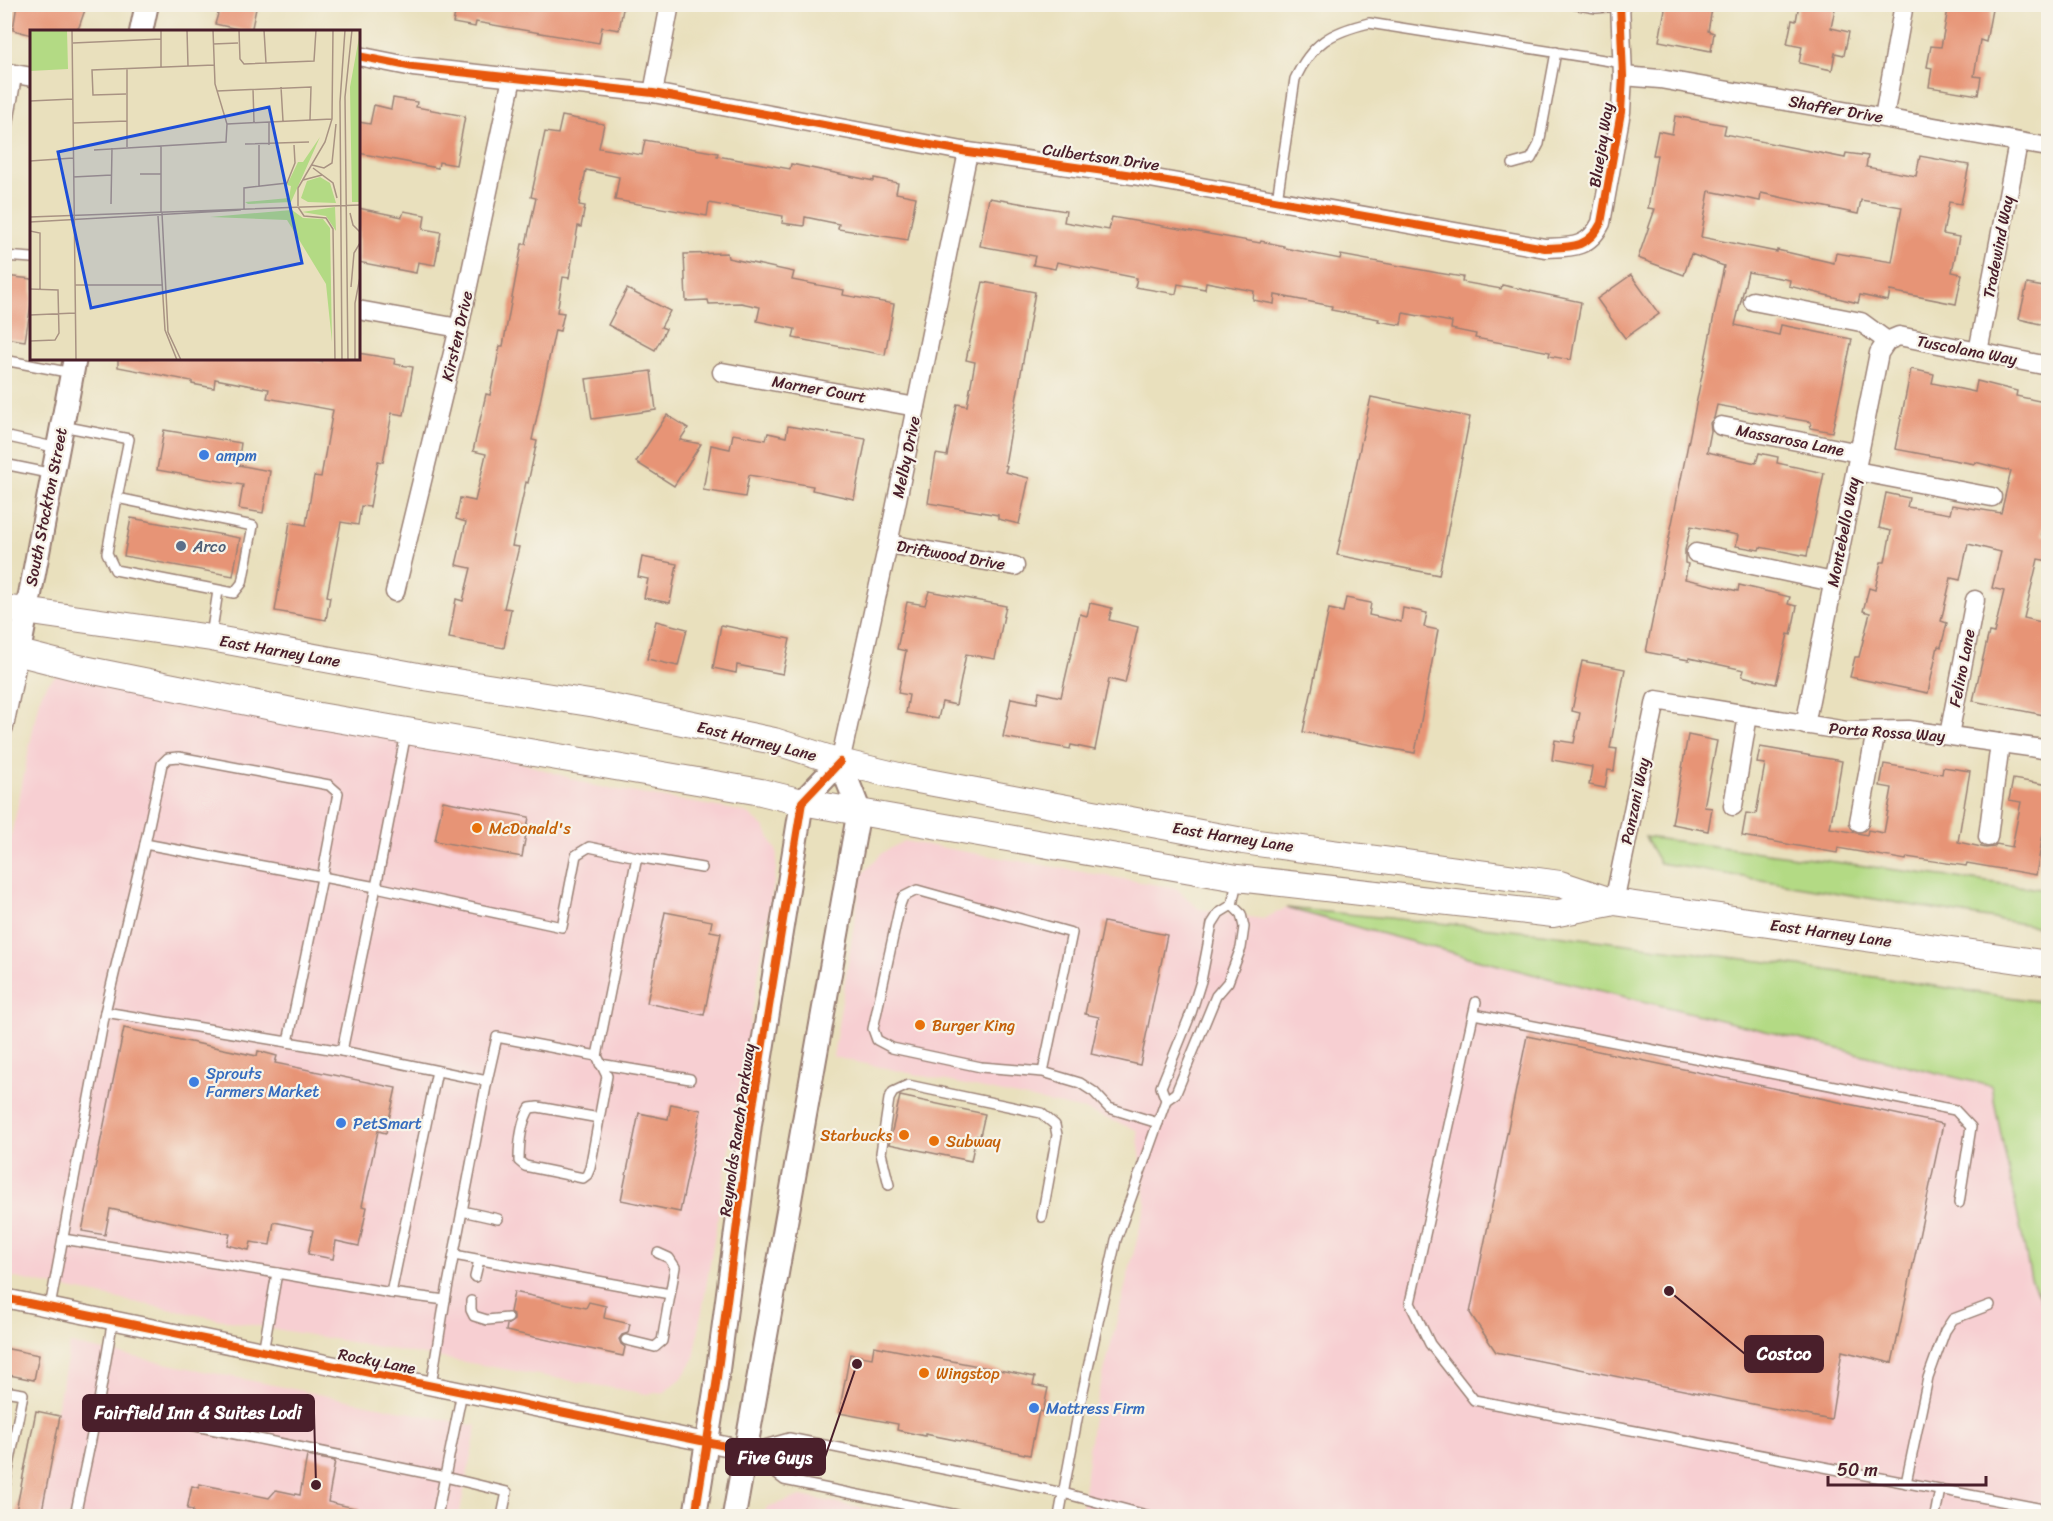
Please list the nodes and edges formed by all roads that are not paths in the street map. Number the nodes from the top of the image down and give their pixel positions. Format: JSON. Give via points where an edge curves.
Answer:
{"nodes":[{"id":1,"x":147,"y":4,"type":"edge"},
{"id":2,"x":670,"y":4,"type":"edge"},
{"id":3,"x":1573,"y":4,"type":"edge"},
{"id":4,"x":1904,"y":4,"type":"edge"},
{"id":5,"x":1620,"y":5,"type":"edge"},
{"id":6,"x":141,"y":30,"type":"edge"},
{"id":7,"x":1556,"y":52,"type":"junction"},
{"id":8,"x":360,"y":56,"type":"edge"},
{"id":9,"x":1623,"y":70,"type":"junction"},
{"id":10,"x":18,"y":75,"type":"edge"},
{"id":11,"x":512,"y":78,"type":"junction"},
{"id":12,"x":652,"y":93,"type":"junction"},
{"id":13,"x":1884,"y":117,"type":"junction"},
{"id":14,"x":2018,"y":143,"type":"junction"},
{"id":15,"x":2049,"y":147,"type":"edge"},
{"id":16,"x":4,"y":149,"type":"edge"},
{"id":17,"x":968,"y":152,"type":"junction"},
{"id":18,"x":1513,"y":164,"type":"dead end"},
{"id":19,"x":1277,"y":200,"type":"junction"},
{"id":20,"x":1545,"y":248,"type":"joint"},
{"id":21,"x":4,"y":256,"type":"edge"},
{"id":22,"x":30,"y":258,"type":"edge"},
{"id":23,"x":1753,"y":301,"type":"dead end"},
{"id":24,"x":360,"y":310,"type":"edge"},
{"id":25,"x":459,"y":328,"type":"junction"},
{"id":26,"x":1887,"y":340,"type":"junction"},
{"id":27,"x":1978,"y":352,"type":"junction"},
{"id":28,"x":4,"y":360,"type":"edge"},
{"id":29,"x":74,"y":366,"type":"edge"},
{"id":30,"x":2049,"y":366,"type":"edge"},
{"id":31,"x":722,"y":372,"type":"dead end"},
{"id":32,"x":916,"y":407,"type":"junction"},
{"id":33,"x":1721,"y":426,"type":"dead end"},
{"id":34,"x":4,"y":436,"type":"edge"},
{"id":35,"x":60,"y":437,"type":"junction"},
{"id":36,"x":1857,"y":462,"type":"junction"},
{"id":37,"x":4,"y":464,"type":"edge"},
{"id":38,"x":53,"y":474,"type":"junction"},
{"id":39,"x":1992,"y":497,"type":"dead end"},
{"id":40,"x":117,"y":498,"type":"junction"},
{"id":41,"x":888,"y":544,"type":"junction"},
{"id":42,"x":1696,"y":553,"type":"dead end"},
{"id":43,"x":1015,"y":566,"type":"dead end"},
{"id":44,"x":1833,"y":582,"type":"junction"},
{"id":45,"x":218,"y":591,"type":"junction"},
{"id":46,"x":395,"y":592,"type":"dead end"},
{"id":47,"x":1975,"y":600,"type":"dead end"},
{"id":48,"x":15,"y":610,"type":"edge"},
{"id":49,"x":211,"y":638,"type":"junction"},
{"id":50,"x":12,"y":650,"type":"edge"},
{"id":51,"x":1656,"y":700,"type":"joint"},
{"id":52,"x":1748,"y":715,"type":"junction"},
{"id":53,"x":1805,"y":725,"type":"junction"},
{"id":54,"x":4,"y":727,"type":"edge"},
{"id":55,"x":1876,"y":730,"type":"junction"},
{"id":56,"x":406,"y":732,"type":"junction"},
{"id":57,"x":1949,"y":735,"type":"junction"},
{"id":58,"x":2000,"y":743,"type":"junction"},
{"id":59,"x":2049,"y":748,"type":"edge"},
{"id":60,"x":840,"y":762,"type":"junction"},
{"id":61,"x":802,"y":802,"type":"junction"},
{"id":62,"x":1733,"y":806,"type":"dead end"},
{"id":63,"x":860,"y":810,"type":"junction"},
{"id":64,"x":1859,"y":822,"type":"dead end"},
{"id":65,"x":1988,"y":837,"type":"dead end"},
{"id":66,"x":145,"y":844,"type":"junction"},
{"id":67,"x":637,"y":857,"type":"junction"},
{"id":68,"x":702,"y":868,"type":"dead end"},
{"id":69,"x":322,"y":878,"type":"junction"},
{"id":70,"x":1237,"y":878,"type":"junction"},
{"id":71,"x":376,"y":887,"type":"junction"},
{"id":72,"x":1614,"y":902,"type":"junction"},
{"id":73,"x":1232,"y":905,"type":"junction"},
{"id":74,"x":2049,"y":964,"type":"edge"},
{"id":75,"x":1476,"y":1002,"type":"dead end"},
{"id":76,"x":105,"y":1012,"type":"junction"},
{"id":77,"x":1474,"y":1014,"type":"junction"},
{"id":78,"x":288,"y":1042,"type":"junction"},
{"id":79,"x":342,"y":1051,"type":"junction"},
{"id":80,"x":598,"y":1060,"type":"junction"},
{"id":81,"x":437,"y":1071,"type":"junction"},
{"id":82,"x":1043,"y":1072,"type":"junction"},
{"id":83,"x":690,"y":1079,"type":"dead end"},
{"id":84,"x":488,"y":1081,"type":"junction"},
{"id":85,"x":1166,"y":1100,"type":"junction"},
{"id":86,"x":599,"y":1118,"type":"junction"},
{"id":87,"x":1158,"y":1123,"type":"junction"},
{"id":88,"x":889,"y":1185,"type":"dead end"},
{"id":89,"x":1959,"y":1203,"type":"dead end"},
{"id":90,"x":462,"y":1211,"type":"junction"},
{"id":91,"x":1042,"y":1217,"type":"dead end"},
{"id":92,"x":498,"y":1219,"type":"dead end"},
{"id":93,"x":63,"y":1239,"type":"junction"},
{"id":94,"x":658,"y":1253,"type":"dead end"},
{"id":95,"x":454,"y":1255,"type":"junction"},
{"id":96,"x":479,"y":1260,"type":"junction"},
{"id":97,"x":277,"y":1273,"type":"junction"},
{"id":98,"x":475,"y":1277,"type":"dead end"},
{"id":99,"x":391,"y":1293,"type":"junction"},
{"id":100,"x":670,"y":1294,"type":"junction"},
{"id":101,"x":4,"y":1298,"type":"edge"},
{"id":102,"x":445,"y":1300,"type":"junction"},
{"id":103,"x":471,"y":1301,"type":"dead end"},
{"id":104,"x":1990,"y":1305,"type":"dead end"},
{"id":105,"x":50,"y":1307,"type":"junction"},
{"id":106,"x":508,"y":1318,"type":"dead end"},
{"id":107,"x":113,"y":1319,"type":"junction"},
{"id":108,"x":626,"y":1340,"type":"dead end"},
{"id":109,"x":263,"y":1352,"type":"junction"},
{"id":110,"x":431,"y":1386,"type":"junction"},
{"id":111,"x":4,"y":1391,"type":"edge"},
{"id":112,"x":462,"y":1392,"type":"junction"},
{"id":113,"x":98,"y":1406,"type":"junction"},
{"id":114,"x":706,"y":1443,"type":"junction"},
{"id":115,"x":745,"y":1450,"type":"junction"},
{"id":116,"x":445,"y":1477,"type":"junction"},
{"id":117,"x":1906,"y":1483,"type":"junction"},
{"id":118,"x":1940,"y":1489,"type":"junction"},
{"id":119,"x":4,"y":1491,"type":"edge"},
{"id":120,"x":1063,"y":1493,"type":"junction"},
{"id":121,"x":2049,"y":1510,"type":"edge"},
{"id":122,"x":75,"y":1516,"type":"edge"},
{"id":123,"x":437,"y":1516,"type":"edge"},
{"id":124,"x":502,"y":1516,"type":"edge"},
{"id":125,"x":695,"y":1516,"type":"edge"},
{"id":126,"x":734,"y":1516,"type":"edge"},
{"id":127,"x":962,"y":1516,"type":"edge"},
{"id":128,"x":1059,"y":1516,"type":"edge"},
{"id":129,"x":1150,"y":1516,"type":"edge"},
{"id":130,"x":1935,"y":1516,"type":"edge"}],
"edges":[{"from":1,"to":6,"type":"street"},
{"from":2,"to":12,"type":"street"},
{"from":3,"to":5,"type":"lane","via":[[1596,8]]},
{"from":4,"to":13,"type":"street"},
{"from":5,"to":9,"type":"street","name":"Bluejay Way"},
{"from":7,"to":9,"type":"lane"},
{"from":7,"to":18,"type":"lane","via":[[1539,144],[1531,159]]},
{"from":7,"to":19,"type":"lane","via":[[1369,23],[1348,28],[1319,43],[1295,79]]},
{"from":8,"to":11,"type":"street","name":"Culbertson Drive","via":[[413,67]]},
{"from":9,"to":13,"type":"street","name":"Shaffer Drive","via":[[1660,80]]},
{"from":9,"to":20,"type":"street","name":"Bluejay Way","via":[[1621,112],[1601,223],[1597,232],[1575,247]]},
{"from":10,"to":16,"type":"lane"},
{"from":11,"to":12,"type":"street","name":"Culbertson Drive"},
{"from":11,"to":25,"type":"street","name":"Kirsten Drive"},
{"from":12,"to":17,"type":"street","name":"Culbertson Drive"},
{"from":13,"to":14,"type":"street","name":"Shaffer Drive"},
{"from":14,"to":15,"type":"street","name":"Shaffer Drive"},
{"from":14,"to":27,"type":"street","name":"Tradewind Way"},
{"from":17,"to":19,"type":"street","name":"Culbertson Drive"},
{"from":17,"to":32,"type":"street","name":"Melby Drive"},
{"from":19,"to":20,"type":"street","name":"Culbertson Drive"},
{"from":21,"to":22,"type":"lane"},
{"from":23,"to":26,"type":"street","via":[[1861,322]]},
{"from":24,"to":25,"type":"street"},
{"from":25,"to":46,"type":"street","name":"Kirsten Drive"},
{"from":26,"to":27,"type":"street","name":"Tuscolana Way","via":[[1899,336]]},
{"from":26,"to":36,"type":"street","name":"Montebello Way","via":[[1879,353]]},
{"from":27,"to":30,"type":"street","name":"Tuscolana Way"},
{"from":28,"to":29,"type":"lane"},
{"from":29,"to":35,"type":"street","name":"South Stockton Street"},
{"from":31,"to":32,"type":"street","name":"Marner Court"},
{"from":32,"to":41,"type":"street","name":"Melby Drive"},
{"from":33,"to":36,"type":"street","name":"Massarosa Lane"},
{"from":34,"to":35,"type":"lane"},
{"from":35,"to":38,"type":"street","name":"South Stockton Street"},
{"from":35,"to":40,"type":"lane","via":[[129,440]]},
{"from":36,"to":39,"type":"street","name":"Massarosa Lane"},
{"from":36,"to":44,"type":"street","name":"Montebello Way"},
{"from":37,"to":38,"type":"lane"},
{"from":38,"to":48,"type":"street","name":"South Stockton Street"},
{"from":40,"to":45,"type":"lane","via":[[107,554],[115,570]]},
{"from":40,"to":45,"type":"lane","via":[[253,526],[242,583],[234,593]]},
{"from":41,"to":43,"type":"street","name":"Driftwood Drive"},
{"from":41,"to":60,"type":"street","name":"Melby Drive"},
{"from":42,"to":44,"type":"street"},
{"from":44,"to":53,"type":"street","name":"Montebello Way"},
{"from":45,"to":49,"type":"lane"},
{"from":47,"to":57,"type":"street","name":"Felino Lane"},
{"from":48,"to":49,"type":"main road","name":"East Harney Lane"},
{"from":48,"to":50,"type":"street","name":"South Stockton Street"},
{"from":49,"to":60,"type":"main road","name":"East Harney Lane","via":[[597,704],[774,741]]},
{"from":50,"to":54,"type":"street","name":"South Stockton Street"},
{"from":50,"to":56,"type":"main road","name":"East Harney Lane","via":[[80,668]]},
{"from":51,"to":52,"type":"street","name":"Porta Rossa Way"},
{"from":51,"to":72,"type":"street","name":"Panzani Way"},
{"from":52,"to":53,"type":"street","name":"Porta Rossa Way"},
{"from":52,"to":62,"type":"street"},
{"from":53,"to":55,"type":"street","name":"Porta Rossa Way","via":[[1847,731]]},
{"from":55,"to":57,"type":"street","name":"Porta Rossa Way"},
{"from":55,"to":64,"type":"street"},
{"from":56,"to":61,"type":"main road","name":"East Harney Lane"},
{"from":56,"to":71,"type":"lane"},
{"from":57,"to":58,"type":"street","name":"Porta Rossa Way"},
{"from":58,"to":59,"type":"street","name":"Porta Rossa Way"},
{"from":58,"to":65,"type":"street"},
{"from":60,"to":61,"type":"street"},
{"from":60,"to":63,"type":"street"},
{"from":60,"to":72,"type":"main road","name":"East Harney Lane","via":[[1243,841],[1560,884]]},
{"from":61,"to":63,"type":"main road","name":"East Harney Lane"},
{"from":61,"to":114,"type":"street","name":"Reynolds Ranch Parkway","via":[[750,1124]]},
{"from":63,"to":70,"type":"main road","name":"East Harney Lane"},
{"from":63,"to":115,"type":"street"},
{"from":66,"to":69,"type":"lane"},
{"from":66,"to":69,"type":"lane","via":[[162,764],[168,758],[329,785],[338,793]]},
{"from":66,"to":76,"type":"lane"},
{"from":67,"to":68,"type":"lane"},
{"from":67,"to":71,"type":"lane","via":[[589,847],[576,855],[562,927]]},
{"from":67,"to":80,"type":"lane"},
{"from":69,"to":71,"type":"lane"},
{"from":69,"to":78,"type":"lane"},
{"from":70,"to":72,"type":"main road","name":"East Harney Lane","via":[[1553,914]]},
{"from":70,"to":73,"type":"lane"},
{"from":71,"to":79,"type":"lane"},
{"from":72,"to":74,"type":"main road","name":"East Harney Lane"},
{"from":73,"to":85,"type":"lane","via":[[1219,913],[1212,924],[1191,1013],[1161,1087]]},
{"from":73,"to":85,"type":"lane","via":[[1241,914],[1242,948],[1228,982],[1216,996],[1176,1093]]},
{"from":75,"to":77,"type":"lane"},
{"from":76,"to":78,"type":"lane"},
{"from":76,"to":93,"type":"lane"},
{"from":77,"to":89,"type":"lane","via":[[1955,1110],[1971,1127]]},
{"from":77,"to":117,"type":"lane","via":[[1410,1303],[1430,1344],[1474,1400]]},
{"from":78,"to":79,"type":"lane"},
{"from":79,"to":81,"type":"lane"},
{"from":80,"to":83,"type":"lane"},
{"from":80,"to":84,"type":"lane","via":[[497,1037]]},
{"from":80,"to":86,"type":"lane","via":[[607,1076]]},
{"from":81,"to":84,"type":"lane"},
{"from":81,"to":99,"type":"lane"},
{"from":82,"to":82,"type":"lane","via":[[1072,933],[917,890],[903,897],[873,1029],[877,1040],[892,1048],[981,1067]]},
{"from":82,"to":87,"type":"lane","via":[[1080,1083],[1109,1108]]},
{"from":84,"to":90,"type":"lane"},
{"from":85,"to":87,"type":"lane"},
{"from":86,"to":86,"type":"lane","via":[[590,1168],[583,1178],[525,1166],[519,1161],[530,1108]]},
{"from":87,"to":120,"type":"lane","via":[[1116,1240]]},
{"from":88,"to":91,"type":"lane","via":[[881,1153],[893,1092],[908,1085],[1019,1108],[1041,1113],[1055,1125],[1057,1135]]},
{"from":90,"to":92,"type":"lane"},
{"from":90,"to":95,"type":"lane"},
{"from":93,"to":97,"type":"lane"},
{"from":93,"to":105,"type":"lane"},
{"from":94,"to":100,"type":"lane","via":[[669,1258],[675,1267]]},
{"from":95,"to":96,"type":"lane"},
{"from":95,"to":102,"type":"lane"},
{"from":96,"to":98,"type":"lane"},
{"from":96,"to":100,"type":"lane"},
{"from":97,"to":99,"type":"lane"},
{"from":97,"to":109,"type":"lane"},
{"from":99,"to":102,"type":"lane"},
{"from":100,"to":108,"type":"lane","via":[[662,1341],[655,1347]]},
{"from":101,"to":105,"type":"street","name":"Rocky Lane"},
{"from":102,"to":110,"type":"lane"},
{"from":103,"to":106,"type":"lane","via":[[474,1316],[487,1320]]},
{"from":104,"to":117,"type":"lane","via":[[1953,1320],[1945,1331],[1928,1378]]},
{"from":105,"to":107,"type":"street","name":"Rocky Lane"},
{"from":107,"to":109,"type":"street","name":"Rocky Lane"},
{"from":107,"to":113,"type":"lane"},
{"from":109,"to":110,"type":"street","name":"Rocky Lane"},
{"from":110,"to":112,"type":"street","name":"Rocky Lane"},
{"from":111,"to":119,"type":"lane","via":[[23,1394]]},
{"from":112,"to":114,"type":"street","name":"Rocky Lane"},
{"from":112,"to":116,"type":"lane"},
{"from":113,"to":116,"type":"lane"},
{"from":113,"to":122,"type":"lane"},
{"from":114,"to":115,"type":"street","name":"Rocky Lane"},
{"from":114,"to":125,"type":"street","name":"Reynolds Ranch Parkway"},
{"from":115,"to":120,"type":"lane","via":[[789,1438]]},
{"from":115,"to":126,"type":"street"},
{"from":115,"to":127,"type":"lane","via":[[784,1480]]},
{"from":116,"to":123,"type":"lane"},
{"from":116,"to":124,"type":"lane","via":[[507,1492]]},
{"from":117,"to":118,"type":"lane"},
{"from":118,"to":121,"type":"lane"},
{"from":118,"to":130,"type":"lane"},
{"from":120,"to":128,"type":"lane"},
{"from":120,"to":129,"type":"lane"}]}
